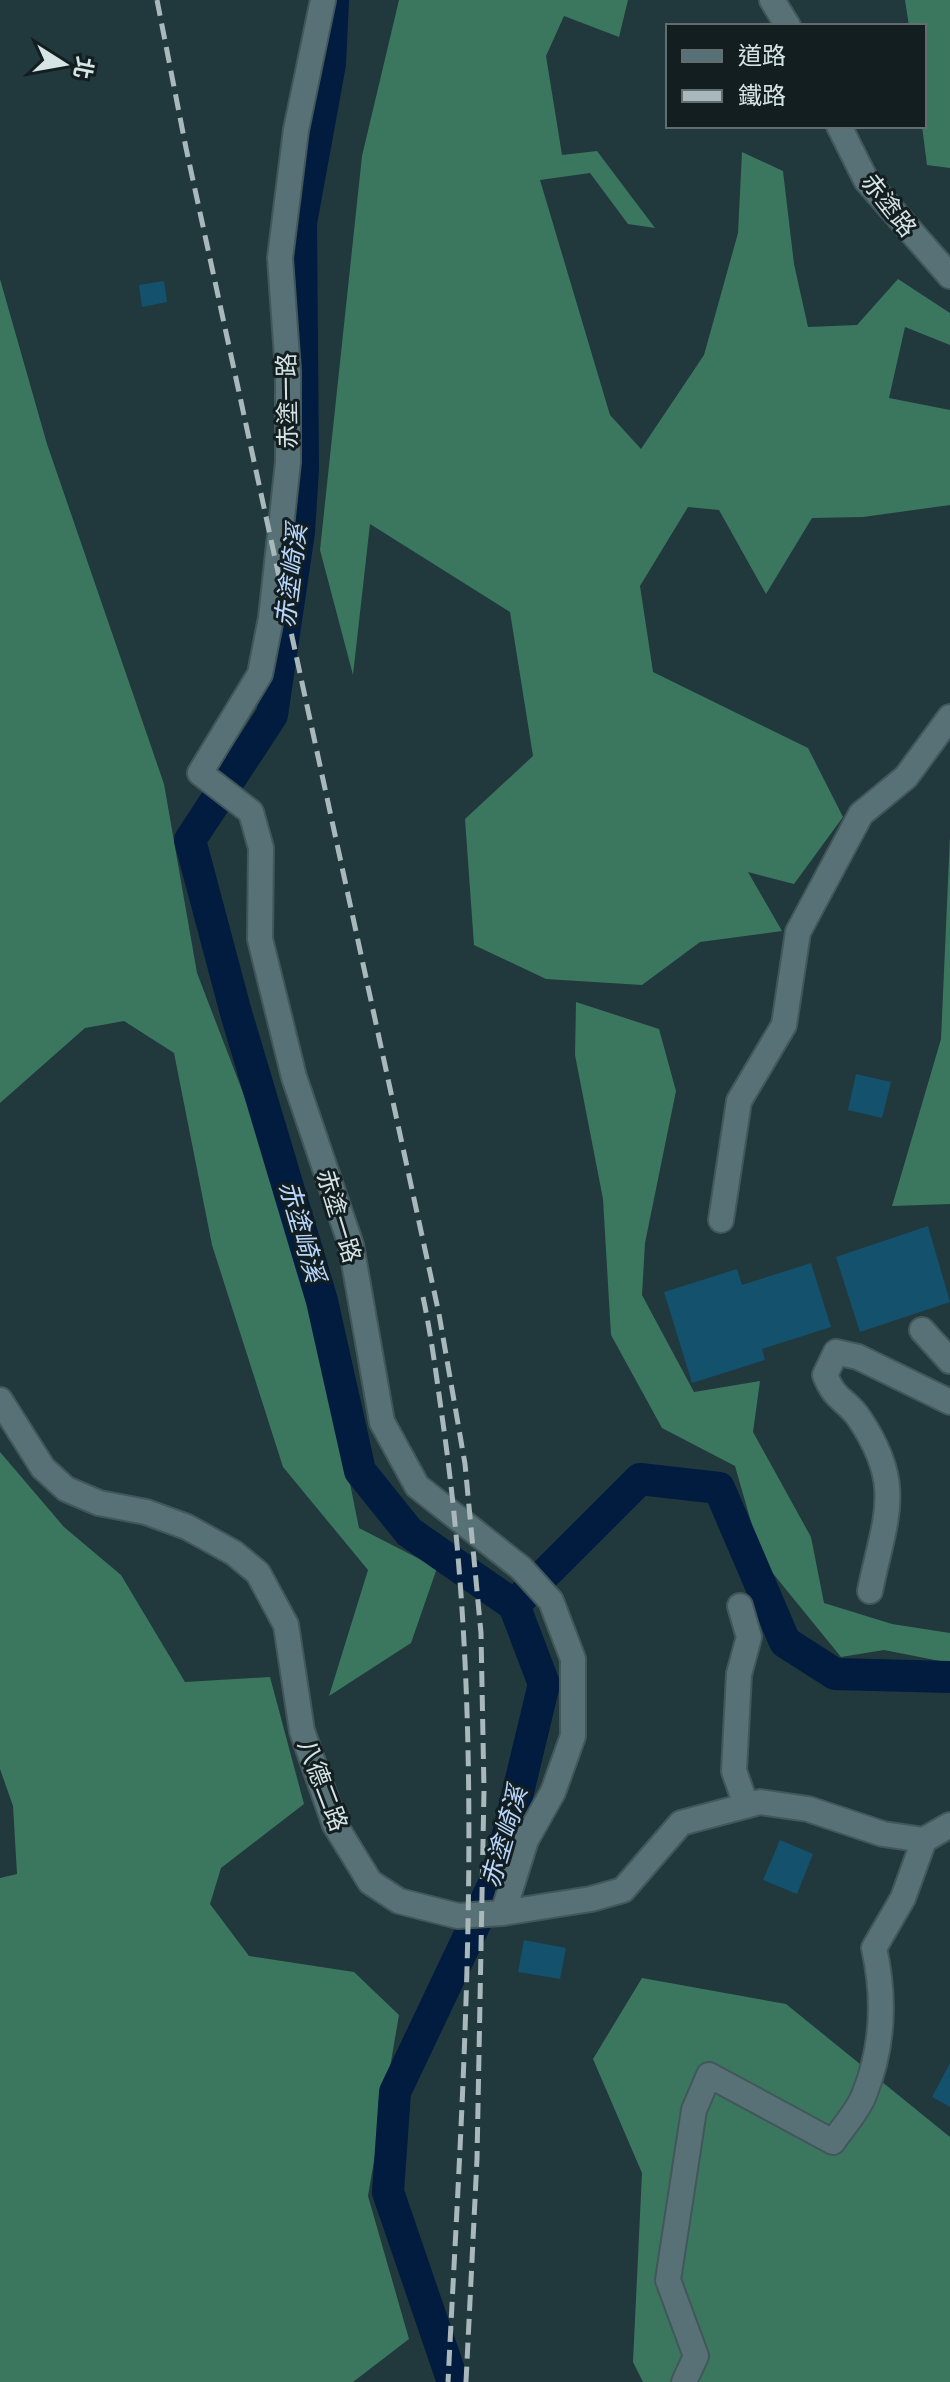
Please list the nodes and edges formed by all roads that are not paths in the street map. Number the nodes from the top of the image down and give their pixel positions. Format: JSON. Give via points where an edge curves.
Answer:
{"nodes":[{"id":1,"x":323,"y":0,"type":"edge"},
{"id":2,"x":772,"y":0,"type":"edge"},
{"id":3,"x":787,"y":24,"type":"edge"},
{"id":4,"x":840,"y":128,"type":"edge"},
{"id":5,"x":950,"y":276,"type":"edge"},
{"id":6,"x":950,"y":717,"type":"edge"},
{"id":7,"x":721,"y":1220,"type":"dead end"},
{"id":8,"x":922,"y":1330,"type":"dead end"},
{"id":9,"x":950,"y":1361,"type":"edge"},
{"id":10,"x":0,"y":1400,"type":"edge"},
{"id":11,"x":950,"y":1402,"type":"edge"},
{"id":12,"x":870,"y":1591,"type":"dead end"},
{"id":13,"x":740,"y":1606,"type":"dead end"},
{"id":14,"x":746,"y":1805,"type":"junction"},
{"id":15,"x":950,"y":1825,"type":"edge"},
{"id":16,"x":924,"y":1840,"type":"junction"},
{"id":17,"x":502,"y":1913,"type":"junction"},
{"id":18,"x":684,"y":2382,"type":"edge"}],
"edges":[{"from":1,"to":17,"type":"street","name":"赤塗一路","via":[[296,130],[280,258],[288,462],[271,618],[260,674],[200,773],[251,812],[261,848],[260,939],[294,1077],[351,1245],[382,1422],[417,1486],[521,1568],[551,1601],[573,1659],[573,1736],[553,1792],[526,1840]]},
{"from":2,"to":3,"type":"street"},
{"from":4,"to":5,"type":"street","name":"赤塗路","via":[[866,180]]},
{"from":6,"to":7,"type":"street","via":[[906,777],[861,814],[798,932],[784,1025],[739,1101]]},
{"from":8,"to":9,"type":"street"},
{"from":10,"to":17,"type":"street","name":"八德二路","via":[[43,1468],[66,1489],[187,1527],[258,1573],[286,1625],[302,1731],[335,1825],[370,1882],[399,1901],[458,1916]]},
{"from":11,"to":12,"type":"street","via":[[858,1357],[836,1352],[825,1375],[832,1393],[857,1414],[882,1456],[891,1490]]},
{"from":13,"to":14,"type":"street","via":[[749,1637],[739,1674],[734,1771]]},
{"from":14,"to":16,"type":"street","name":"八德二路","via":[[808,1809],[883,1834]]},
{"from":14,"to":17,"type":"street","name":"八德二路","via":[[681,1823],[623,1890]]},
{"from":15,"to":16,"type":"street"},
{"from":16,"to":18,"type":"street","via":[[903,1898],[874,1948],[882,1984],[879,2041],[863,2097],[833,2142],[709,2075],[694,2110],[668,2280],[696,2356]]}]}
